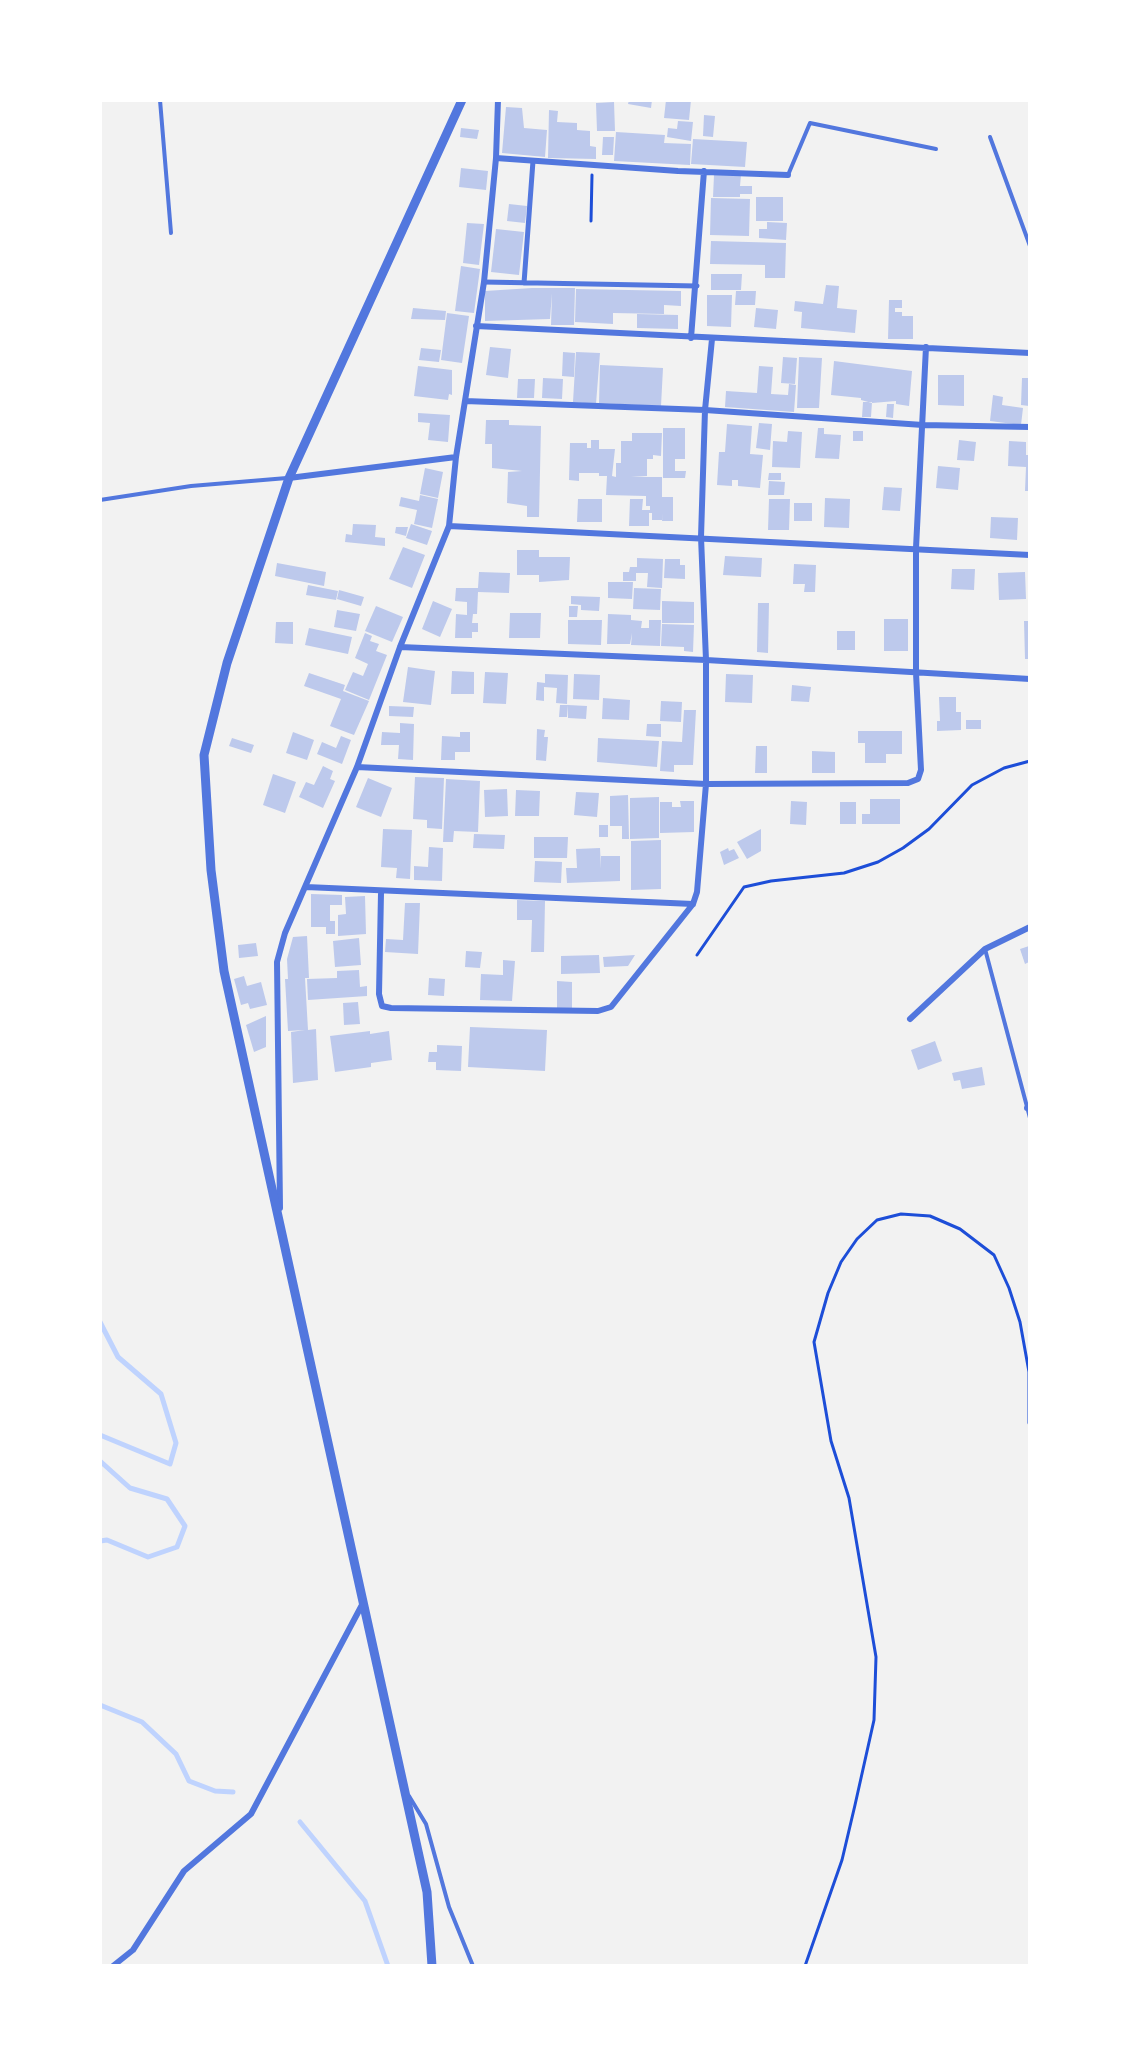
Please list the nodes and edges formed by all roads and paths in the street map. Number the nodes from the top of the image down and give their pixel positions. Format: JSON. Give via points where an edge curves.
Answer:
{"nodes":[{"id":1,"x":160,"y":100,"type":"edge"},
{"id":2,"x":462,"y":100,"type":"edge"},
{"id":3,"x":498,"y":100,"type":"edge"},
{"id":4,"x":990,"y":137,"type":"dead end"},
{"id":5,"x":936,"y":149,"type":"dead end"},
{"id":6,"x":496,"y":158,"type":"junction"},
{"id":7,"x":534,"y":161,"type":"junction"},
{"id":8,"x":593,"y":164,"type":"junction"},
{"id":9,"x":704,"y":171,"type":"junction"},
{"id":10,"x":788,"y":175,"type":"joint"},
{"id":11,"x":591,"y":221,"type":"dead end"},
{"id":12,"x":171,"y":233,"type":"dead end"},
{"id":13,"x":1029,"y":246,"type":"edge"},
{"id":14,"x":484,"y":282,"type":"junction"},
{"id":15,"x":524,"y":283,"type":"junction"},
{"id":16,"x":697,"y":286,"type":"junction"},
{"id":17,"x":476,"y":326,"type":"junction"},
{"id":18,"x":692,"y":338,"type":"junction"},
{"id":19,"x":712,"y":339,"type":"junction"},
{"id":20,"x":926,"y":347,"type":"junction"},
{"id":21,"x":1029,"y":353,"type":"edge"},
{"id":22,"x":465,"y":401,"type":"junction"},
{"id":23,"x":705,"y":410,"type":"junction"},
{"id":24,"x":922,"y":425,"type":"junction"},
{"id":25,"x":1029,"y":427,"type":"edge"},
{"id":26,"x":456,"y":457,"type":"junction"},
{"id":27,"x":289,"y":478,"type":"junction"},
{"id":28,"x":100,"y":500,"type":"edge"},
{"id":29,"x":449,"y":526,"type":"junction"},
{"id":30,"x":701,"y":537,"type":"junction"},
{"id":31,"x":916,"y":548,"type":"junction"},
{"id":32,"x":1029,"y":555,"type":"edge"},
{"id":33,"x":400,"y":647,"type":"junction"},
{"id":34,"x":706,"y":660,"type":"junction"},
{"id":35,"x":916,"y":673,"type":"junction"},
{"id":36,"x":1029,"y":679,"type":"edge"},
{"id":37,"x":1029,"y":761,"type":"edge"},
{"id":38,"x":357,"y":767,"type":"junction"},
{"id":39,"x":706,"y":784,"type":"junction"},
{"id":40,"x":306,"y":887,"type":"junction"},
{"id":41,"x":381,"y":892,"type":"junction"},
{"id":42,"x":693,"y":904,"type":"junction"},
{"id":43,"x":1029,"y":927,"type":"edge"},
{"id":44,"x":986,"y":949,"type":"junction"},
{"id":45,"x":697,"y":955,"type":"dead end"},
{"id":46,"x":910,"y":1019,"type":"dead end"},
{"id":47,"x":1028,"y":1108,"type":"edge"},
{"id":48,"x":1029,"y":1118,"type":"edge"},
{"id":49,"x":280,"y":1218,"type":"junction"},
{"id":50,"x":1029,"y":1423,"type":"edge"},
{"id":51,"x":363,"y":1602,"type":"junction"},
{"id":52,"x":403,"y":1786,"type":"junction"},
{"id":53,"x":113,"y":1965,"type":"edge"},
{"id":54,"x":432,"y":1965,"type":"edge"},
{"id":55,"x":473,"y":1965,"type":"edge"},
{"id":56,"x":805,"y":1965,"type":"edge"}],
"edges":[{"from":1,"to":12,"type":"lane"},
{"from":2,"to":27,"type":"street"},
{"from":3,"to":6,"type":"street"},
{"from":4,"to":13,"type":"lane"},
{"from":5,"to":10,"type":"lane","via":[[810,123]]},
{"from":6,"to":7,"type":"street"},
{"from":6,"to":14,"type":"street"},
{"from":7,"to":8,"type":"street"},
{"from":7,"to":15,"type":"street"},
{"from":8,"to":9,"type":"street"},
{"from":8,"to":11,"type":"path"},
{"from":9,"to":10,"type":"street"},
{"from":9,"to":16,"type":"street"},
{"from":14,"to":15,"type":"street"},
{"from":14,"to":17,"type":"street"},
{"from":15,"to":16,"type":"street"},
{"from":16,"to":18,"type":"street"},
{"from":17,"to":18,"type":"street"},
{"from":17,"to":22,"type":"street"},
{"from":18,"to":19,"type":"street"},
{"from":19,"to":20,"type":"street"},
{"from":19,"to":23,"type":"street"},
{"from":20,"to":21,"type":"street"},
{"from":20,"to":24,"type":"street"},
{"from":22,"to":23,"type":"street"},
{"from":22,"to":26,"type":"street"},
{"from":23,"to":24,"type":"street"},
{"from":23,"to":30,"type":"street"},
{"from":24,"to":25,"type":"street"},
{"from":24,"to":31,"type":"street"},
{"from":26,"to":27,"type":"street"},
{"from":26,"to":29,"type":"street"},
{"from":27,"to":28,"type":"lane","via":[[191,486]]},
{"from":27,"to":49,"type":"street","via":[[227,663],[204,755],[211,870],[224,971]]},
{"from":29,"to":30,"type":"street"},
{"from":29,"to":33,"type":"street"},
{"from":30,"to":31,"type":"street"},
{"from":30,"to":34,"type":"street"},
{"from":31,"to":32,"type":"street"},
{"from":31,"to":35,"type":"street"},
{"from":33,"to":34,"type":"street"},
{"from":33,"to":38,"type":"street"},
{"from":34,"to":35,"type":"street"},
{"from":34,"to":39,"type":"street"},
{"from":35,"to":36,"type":"street"},
{"from":35,"to":39,"type":"street","via":[[921,770],[918,779],[908,783]]},
{"from":37,"to":45,"type":"path","via":[[1004,768],[972,786],[929,829],[878,862],[844,873],[744,887]]},
{"from":38,"to":39,"type":"street"},
{"from":38,"to":40,"type":"street"},
{"from":39,"to":42,"type":"street"},
{"from":40,"to":41,"type":"street"},
{"from":40,"to":49,"type":"street","via":[[277,962]]},
{"from":41,"to":42,"type":"street"},
{"from":41,"to":42,"type":"street","via":[[379,994],[382,1005],[391,1008],[598,1011],[611,1007]]},
{"from":43,"to":44,"type":"street"},
{"from":44,"to":46,"type":"street"},
{"from":44,"to":47,"type":"lane"},
{"from":47,"to":48,"type":"lane"},
{"from":49,"to":51,"type":"street"},
{"from":50,"to":56,"type":"path","via":[[1029,1372],[1020,1322],[994,1255],[960,1229],[930,1216],[902,1214],[877,1220],[841,1262],[814,1342],[831,1440],[849,1498],[876,1657],[874,1720],[855,1805],[842,1860]]},
{"from":51,"to":52,"type":"street"},
{"from":51,"to":53,"type":"street","via":[[251,1814],[184,1870],[133,1950]]},
{"from":52,"to":54,"type":"street","via":[[427,1892]]},
{"from":52,"to":55,"type":"lane","via":[[426,1824],[449,1907]]}]}
